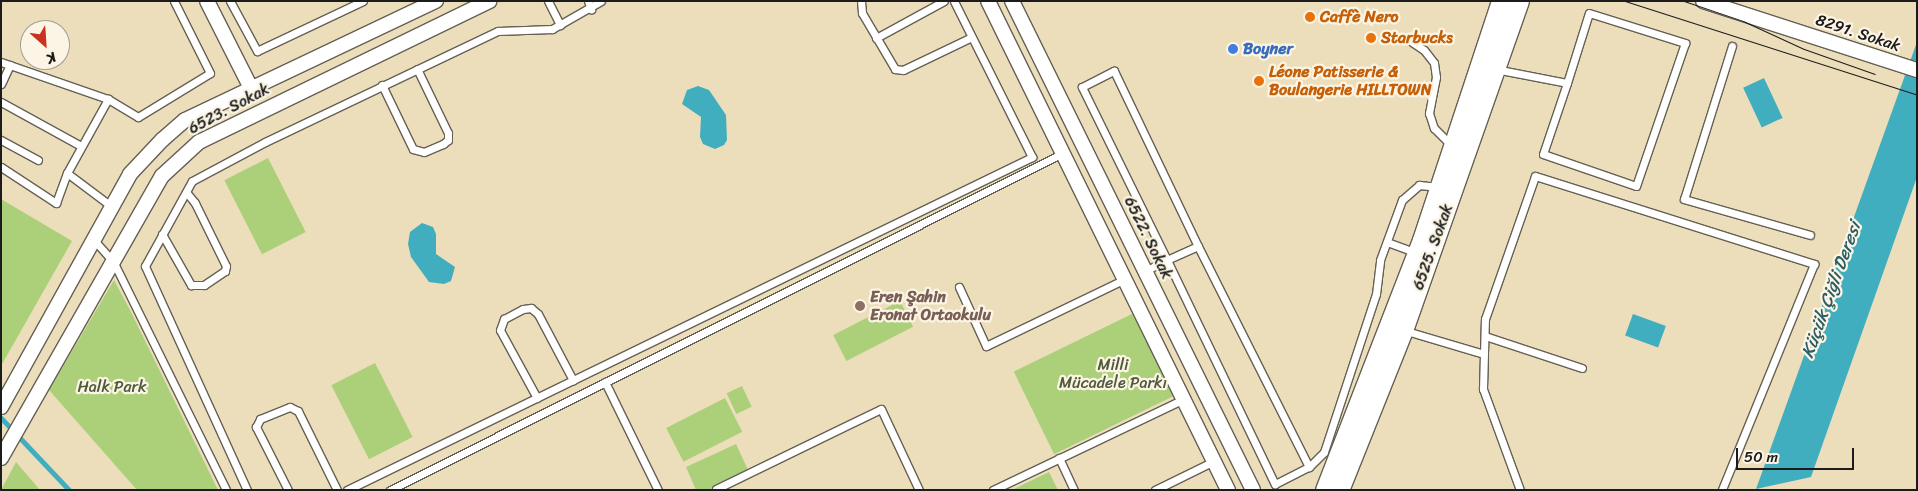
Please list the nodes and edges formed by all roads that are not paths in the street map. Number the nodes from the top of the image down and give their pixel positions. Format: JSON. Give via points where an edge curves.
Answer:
{"nodes":[{"id":1,"x":174,"y":1,"type":"edge"},
{"id":2,"x":207,"y":1,"type":"edge"},
{"id":3,"x":230,"y":1,"type":"edge"},
{"id":4,"x":363,"y":1,"type":"edge"},
{"id":5,"x":436,"y":1,"type":"edge"},
{"id":6,"x":490,"y":1,"type":"edge"},
{"id":7,"x":548,"y":1,"type":"edge"},
{"id":8,"x":588,"y":1,"type":"edge"},
{"id":9,"x":601,"y":1,"type":"edge"},
{"id":10,"x":861,"y":1,"type":"edge"},
{"id":11,"x":944,"y":1,"type":"edge"},
{"id":12,"x":954,"y":1,"type":"edge"},
{"id":13,"x":988,"y":1,"type":"edge"},
{"id":14,"x":1012,"y":1,"type":"edge"},
{"id":15,"x":1501,"y":1,"type":"edge"},
{"id":16,"x":1519,"y":1,"type":"edge"},
{"id":17,"x":1703,"y":1,"type":"edge"},
{"id":18,"x":591,"y":9,"type":"junction"},
{"id":19,"x":560,"y":25,"type":"junction"},
{"id":20,"x":972,"y":37,"type":"junction"},
{"id":21,"x":876,"y":38,"type":"junction"},
{"id":22,"x":1412,"y":42,"type":"dead end"},
{"id":23,"x":1732,"y":46,"type":"dead end"},
{"id":24,"x":1,"y":62,"type":"edge"},
{"id":25,"x":10,"y":65,"type":"junction"},
{"id":26,"x":417,"y":69,"type":"junction"},
{"id":27,"x":1495,"y":69,"type":"junction"},
{"id":28,"x":1917,"y":70,"type":"edge"},
{"id":29,"x":1567,"y":83,"type":"junction"},
{"id":30,"x":1,"y":84,"type":"edge"},
{"id":31,"x":382,"y":85,"type":"junction"},
{"id":32,"x":252,"y":90,"type":"junction"},
{"id":33,"x":108,"y":99,"type":"junction"},
{"id":34,"x":1,"y":102,"type":"edge"},
{"id":35,"x":1,"y":140,"type":"edge"},
{"id":36,"x":81,"y":146,"type":"junction"},
{"id":37,"x":1453,"y":146,"type":"junction"},
{"id":38,"x":1063,"y":154,"type":"junction"},
{"id":39,"x":38,"y":160,"type":"dead end"},
{"id":40,"x":1,"y":168,"type":"edge"},
{"id":41,"x":67,"y":173,"type":"junction"},
{"id":42,"x":1440,"y":187,"type":"junction"},
{"id":43,"x":186,"y":192,"type":"junction"},
{"id":44,"x":111,"y":206,"type":"junction"},
{"id":45,"x":162,"y":234,"type":"junction"},
{"id":46,"x":1810,"y":235,"type":"dead end"},
{"id":47,"x":93,"y":239,"type":"junction"},
{"id":48,"x":1387,"y":242,"type":"junction"},
{"id":49,"x":1198,"y":246,"type":"junction"},
{"id":50,"x":1417,"y":254,"type":"junction"},
{"id":51,"x":1167,"y":260,"type":"junction"},
{"id":52,"x":113,"y":261,"type":"junction"},
{"id":53,"x":1145,"y":271,"type":"junction"},
{"id":54,"x":1125,"y":279,"type":"junction"},
{"id":55,"x":958,"y":288,"type":"dead end"},
{"id":56,"x":1403,"y":330,"type":"junction"},
{"id":57,"x":1484,"y":336,"type":"junction"},
{"id":58,"x":1484,"y":354,"type":"junction"},
{"id":59,"x":1582,"y":368,"type":"dead end"},
{"id":60,"x":573,"y":380,"type":"junction"},
{"id":61,"x":605,"y":382,"type":"junction"},
{"id":62,"x":537,"y":398,"type":"junction"},
{"id":63,"x":1184,"y":398,"type":"junction"},
{"id":64,"x":1,"y":406,"type":"edge"},
{"id":65,"x":4,"y":453,"type":"edge"},
{"id":66,"x":1059,"y":458,"type":"junction"},
{"id":67,"x":1214,"y":461,"type":"junction"},
{"id":68,"x":1309,"y":467,"type":"junction"},
{"id":69,"x":716,"y":489,"type":"edge"},
{"id":70,"x":226,"y":490,"type":"edge"},
{"id":71,"x":247,"y":490,"type":"edge"},
{"id":72,"x":288,"y":490,"type":"edge"},
{"id":73,"x":337,"y":490,"type":"edge"},
{"id":74,"x":347,"y":490,"type":"edge"},
{"id":75,"x":390,"y":490,"type":"edge"},
{"id":76,"x":658,"y":490,"type":"edge"},
{"id":77,"x":919,"y":490,"type":"edge"},
{"id":78,"x":993,"y":490,"type":"edge"},
{"id":79,"x":1074,"y":490,"type":"edge"},
{"id":80,"x":1155,"y":490,"type":"edge"},
{"id":81,"x":1228,"y":490,"type":"edge"},
{"id":82,"x":1253,"y":490,"type":"edge"},
{"id":83,"x":1325,"y":490,"type":"edge"},
{"id":84,"x":1339,"y":490,"type":"edge"},
{"id":85,"x":1520,"y":490,"type":"edge"},
{"id":86,"x":1722,"y":490,"type":"edge"}],
"edges":[{"from":1,"to":33,"type":"lane","via":[[210,73],[138,117]]},
{"from":2,"to":32,"type":"street"},
{"from":3,"to":4,"type":"lane","via":[[258,51]]},
{"from":5,"to":32,"type":"street","name":"6523. Sokak"},
{"from":6,"to":52,"type":"street","name":"6523. Sokak","via":[[199,142],[162,176]]},
{"from":7,"to":19,"type":"lane"},
{"from":8,"to":18,"type":"lane"},
{"from":9,"to":18,"type":"lane"},
{"from":10,"to":21,"type":"lane","via":[[862,13]]},
{"from":11,"to":21,"type":"lane"},
{"from":12,"to":20,"type":"lane"},
{"from":13,"to":38,"type":"street"},
{"from":14,"to":53,"type":"street","name":"6522. Sokak"},
{"from":15,"to":37,"type":"street","name":"6525. Sokak"},
{"from":16,"to":27,"type":"street","name":"6525. Sokak"},
{"from":17,"to":28,"type":"street","name":"8291. Sokak"},
{"from":18,"to":19,"type":"lane"},
{"from":19,"to":26,"type":"lane","via":[[552,29],[498,31]]},
{"from":20,"to":21,"type":"lane","via":[[899,70],[891,66]]},
{"from":20,"to":60,"type":"lane","via":[[1032,157]]},
{"from":22,"to":37,"type":"lane","via":[[1434,63],[1436,77],[1429,113],[1438,133]]},
{"from":23,"to":46,"type":"lane","via":[[1684,199]]},
{"from":24,"to":25,"type":"lane"},
{"from":25,"to":30,"type":"lane"},
{"from":25,"to":33,"type":"lane"},
{"from":26,"to":31,"type":"lane"},
{"from":26,"to":31,"type":"lane","via":[[448,133],[448,140],[443,144],[424,152],[413,149]]},
{"from":27,"to":29,"type":"lane"},
{"from":27,"to":56,"type":"street","name":"6525. Sokak"},
{"from":29,"to":29,"type":"lane","via":[[1589,13],[1685,43],[1636,186],[1543,154]]},
{"from":31,"to":43,"type":"lane","via":[[192,181]]},
{"from":32,"to":44,"type":"street","name":"6523. Sokak","via":[[185,120],[130,174]]},
{"from":33,"to":36,"type":"lane"},
{"from":34,"to":36,"type":"lane"},
{"from":35,"to":39,"type":"lane"},
{"from":36,"to":41,"type":"lane"},
{"from":37,"to":42,"type":"street","name":"6525. Sokak"},
{"from":38,"to":54,"type":"street"},
{"from":38,"to":61,"type":"lane"},
{"from":40,"to":41,"type":"lane","via":[[56,203]]},
{"from":41,"to":44,"type":"lane"},
{"from":42,"to":48,"type":"lane","via":[[1426,184],[1406,194]]},
{"from":42,"to":50,"type":"street","name":"6525. Sokak"},
{"from":43,"to":45,"type":"lane"},
{"from":43,"to":45,"type":"lane","via":[[195,203],[226,266],[225,272],[204,285],[191,285]]},
{"from":44,"to":47,"type":"street","name":"6523. Sokak"},
{"from":45,"to":71,"type":"lane","via":[[145,266]]},
{"from":47,"to":52,"type":"lane"},
{"from":47,"to":64,"type":"street","name":"6523. Sokak"},
{"from":48,"to":50,"type":"lane"},
{"from":48,"to":68,"type":"lane","via":[[1380,260],[1376,294],[1324,452]]},
{"from":49,"to":51,"type":"lane"},
{"from":49,"to":51,"type":"lane","via":[[1114,71],[1082,87]]},
{"from":49,"to":68,"type":"lane"},
{"from":50,"to":83,"type":"street","name":"6525. Sokak"},
{"from":51,"to":53,"type":"lane"},
{"from":51,"to":68,"type":"lane","via":[[1275,484]]},
{"from":52,"to":65,"type":"street","name":"6523. Sokak"},
{"from":52,"to":70,"type":"lane"},
{"from":53,"to":82,"type":"street","name":"6522. Sokak"},
{"from":54,"to":55,"type":"lane","via":[[986,346]]},
{"from":54,"to":63,"type":"street"},
{"from":56,"to":58,"type":"lane"},
{"from":56,"to":84,"type":"street","name":"6525. Sokak"},
{"from":57,"to":58,"type":"lane"},
{"from":57,"to":59,"type":"lane"},
{"from":57,"to":86,"type":"lane","via":[[1485,319],[1535,176],[1814,264]]},
{"from":58,"to":85,"type":"lane","via":[[1483,390]]},
{"from":60,"to":62,"type":"lane"},
{"from":60,"to":62,"type":"lane","via":[[538,314],[531,308],[504,319],[500,330]]},
{"from":61,"to":75,"type":"lane"},
{"from":61,"to":76,"type":"lane"},
{"from":62,"to":74,"type":"lane"},
{"from":63,"to":66,"type":"lane"},
{"from":63,"to":67,"type":"street"},
{"from":66,"to":78,"type":"lane"},
{"from":66,"to":79,"type":"lane"},
{"from":67,"to":80,"type":"lane"},
{"from":67,"to":81,"type":"street"},
{"from":69,"to":77,"type":"lane","via":[[881,409]]},
{"from":72,"to":73,"type":"lane","via":[[256,427],[260,418],[290,406],[298,411]]}]}
